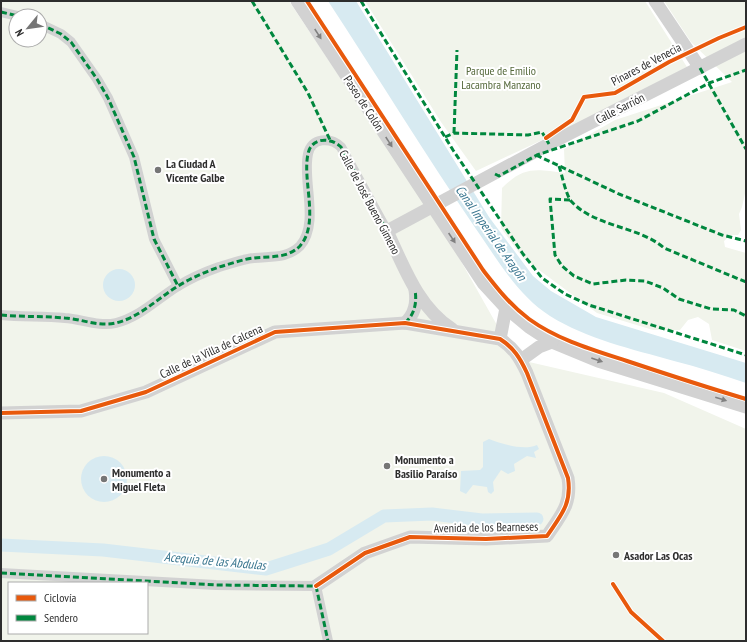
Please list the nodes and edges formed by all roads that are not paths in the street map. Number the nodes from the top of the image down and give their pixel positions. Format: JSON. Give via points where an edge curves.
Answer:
{"nodes":[{"id":1,"x":296,"y":1,"type":"edge"},
{"id":2,"x":655,"y":1,"type":"edge"},
{"id":3,"x":48,"y":28,"type":"edge"},
{"id":4,"x":746,"y":44,"type":"edge"},
{"id":5,"x":700,"y":68,"type":"junction"},
{"id":6,"x":387,"y":231,"type":"junction"},
{"id":7,"x":178,"y":286,"type":"junction"},
{"id":8,"x":415,"y":290,"type":"junction"},
{"id":9,"x":506,"y":308,"type":"junction"},
{"id":10,"x":1,"y":314,"type":"edge"},
{"id":11,"x":405,"y":323,"type":"junction"},
{"id":12,"x":456,"y":331,"type":"junction"},
{"id":13,"x":500,"y":339,"type":"junction"},
{"id":14,"x":552,"y":342,"type":"junction"},
{"id":15,"x":521,"y":360,"type":"junction"},
{"id":16,"x":746,"y":407,"type":"edge"},
{"id":17,"x":1,"y":413,"type":"edge"},
{"id":18,"x":1,"y":573,"type":"edge"},
{"id":19,"x":316,"y":586,"type":"junction"},
{"id":20,"x":328,"y":641,"type":"edge"}],
"edges":[{"from":1,"to":9,"type":"street","name":"Paseo de Colón","one_way":true,"via":[[430,206],[483,283]]},
{"from":2,"to":5,"type":"street"},
{"from":3,"to":7,"type":"street","via":[[71,42],[98,79],[108,98],[134,157],[154,239]]},
{"from":4,"to":5,"type":"street","name":"Calle Sarrión"},
{"from":5,"to":6,"type":"street","name":"Calle Sarrión","via":[[549,144]]},
{"from":6,"to":7,"type":"street","name":"Calle de José Bueno Gimeno","via":[[341,147],[323,139],[308,152],[309,221],[300,246],[286,255],[253,258],[219,268]]},
{"from":6,"to":8,"type":"street","name":"Calle de José Bueno Gimeno"},
{"from":7,"to":10,"type":"street","name":"Calle de José Bueno Gimeno","via":[[141,313],[115,323]]},
{"from":8,"to":11,"type":"street","via":[[414,311]]},
{"from":8,"to":12,"type":"street","name":"Calle de José Bueno Gimeno","via":[[428,308]]},
{"from":9,"to":13,"type":"street"},
{"from":9,"to":14,"type":"street","name":"Paseo de Colón"},
{"from":11,"to":12,"type":"street","name":"Calle de la Villa de Calcena"},
{"from":11,"to":17,"type":"street","name":"Calle de la Villa de Calcena","via":[[275,332],[146,392],[81,411]]},
{"from":12,"to":13,"type":"street"},
{"from":13,"to":15,"type":"street","name":"Avenida de los Bearneses","via":[[510,345]]},
{"from":14,"to":15,"type":"street","via":[[539,347]]},
{"from":14,"to":16,"type":"street","name":"Paseo de Colón","one_way":true,"via":[[598,361]]},
{"from":15,"to":19,"type":"street","name":"Avenida de los Bearneses","via":[[568,478],[570,489],[567,507],[547,536],[486,539],[410,537],[365,553]]},
{"from":18,"to":19,"type":"street","via":[[216,586]]},
{"from":19,"to":20,"type":"street"}]}
